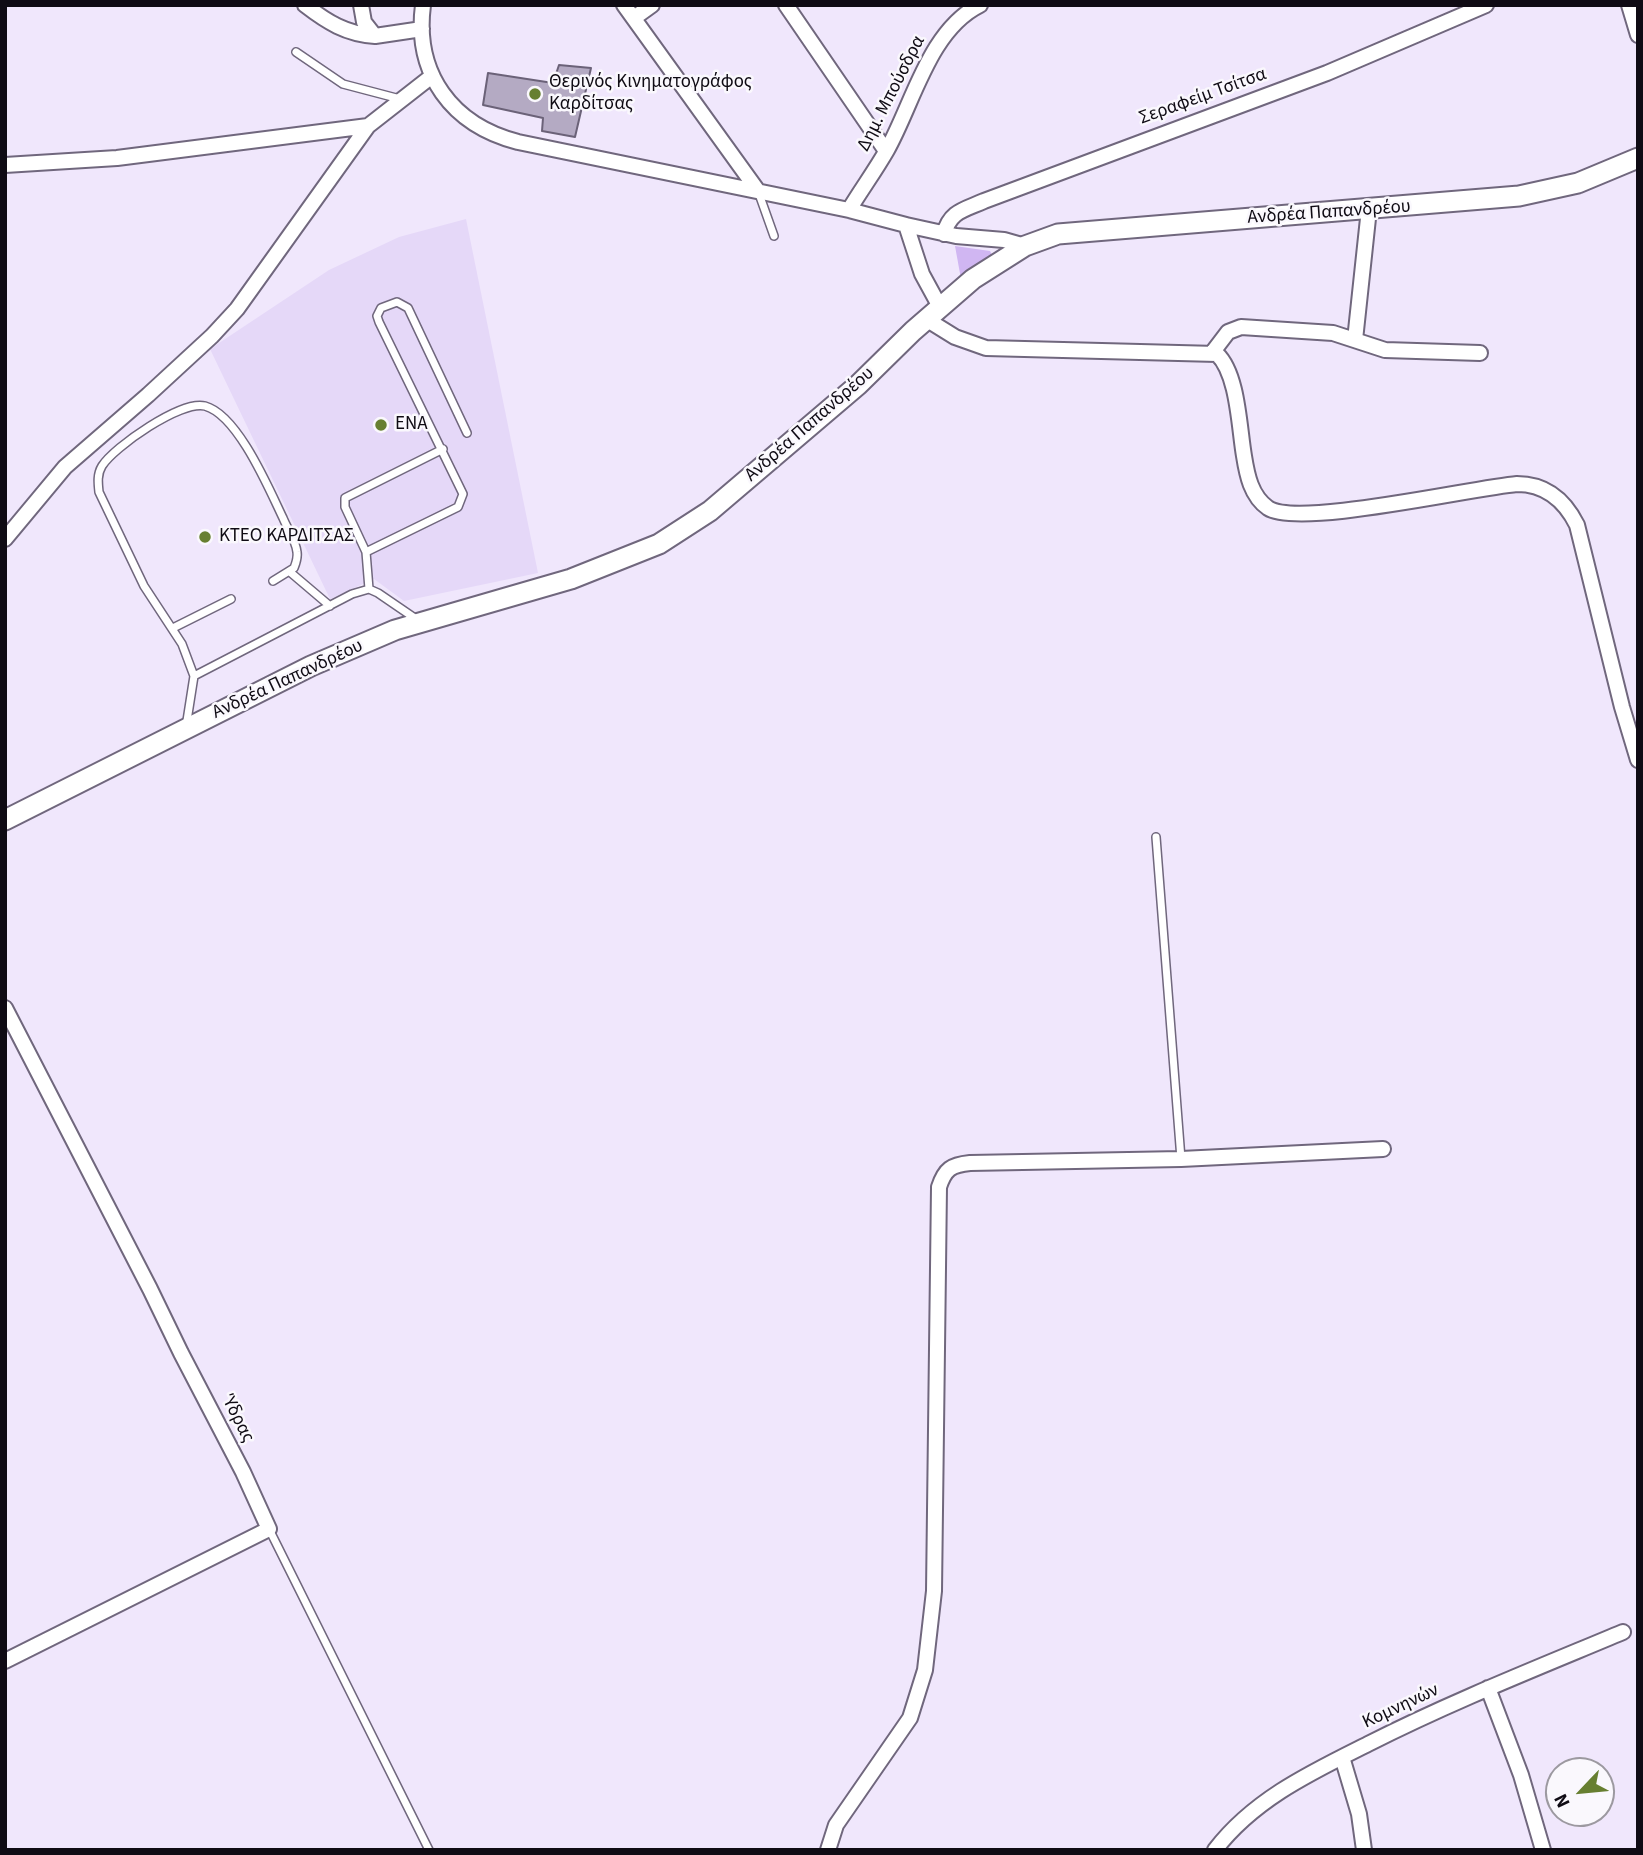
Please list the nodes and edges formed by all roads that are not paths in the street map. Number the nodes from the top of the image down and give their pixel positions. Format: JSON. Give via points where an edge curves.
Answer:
{"nodes":[{"id":1,"x":305,"y":5,"type":"edge"},
{"id":2,"x":360,"y":5,"type":"edge"},
{"id":3,"x":423,"y":5,"type":"edge"},
{"id":4,"x":624,"y":5,"type":"edge"},
{"id":5,"x":652,"y":5,"type":"edge"},
{"id":6,"x":980,"y":5,"type":"edge"},
{"id":7,"x":1486,"y":5,"type":"edge"},
{"id":8,"x":1629,"y":5,"type":"edge"},
{"id":9,"x":791,"y":7,"type":"edge"},
{"id":10,"x":634,"y":19,"type":"junction"},
{"id":11,"x":422,"y":29,"type":"junction"},
{"id":12,"x":1638,"y":35,"type":"edge"},
{"id":13,"x":375,"y":36,"type":"junction"},
{"id":14,"x":296,"y":52,"type":"dead end"},
{"id":15,"x":432,"y":76,"type":"junction"},
{"id":16,"x":400,"y":99,"type":"junction"},
{"id":17,"x":368,"y":126,"type":"junction"},
{"id":18,"x":886,"y":151,"type":"junction"},
{"id":19,"x":1638,"y":158,"type":"edge"},
{"id":20,"x":5,"y":165,"type":"edge"},
{"id":21,"x":758,"y":191,"type":"junction"},
{"id":22,"x":1369,"y":209,"type":"junction"},
{"id":23,"x":849,"y":210,"type":"junction"},
{"id":24,"x":906,"y":226,"type":"junction"},
{"id":25,"x":944,"y":234,"type":"junction"},
{"id":26,"x":774,"y":236,"type":"dead end"},
{"id":27,"x":1025,"y":246,"type":"junction"},
{"id":28,"x":933,"y":313,"type":"junction"},
{"id":29,"x":1355,"y":340,"type":"junction"},
{"id":30,"x":1212,"y":352,"type":"junction"},
{"id":31,"x":1480,"y":353,"type":"dead end"},
{"id":32,"x":467,"y":433,"type":"dead end"},
{"id":33,"x":443,"y":449,"type":"junction"},
{"id":34,"x":5,"y":539,"type":"edge"},
{"id":35,"x":366,"y":552,"type":"junction"},
{"id":36,"x":290,"y":572,"type":"junction"},
{"id":37,"x":272,"y":581,"type":"dead end"},
{"id":38,"x":369,"y":590,"type":"junction"},
{"id":39,"x":231,"y":599,"type":"dead end"},
{"id":40,"x":330,"y":606,"type":"junction"},
{"id":41,"x":420,"y":622,"type":"junction"},
{"id":42,"x":173,"y":628,"type":"junction"},
{"id":43,"x":194,"y":676,"type":"junction"},
{"id":44,"x":186,"y":729,"type":"junction"},
{"id":45,"x":1638,"y":760,"type":"edge"},
{"id":46,"x":5,"y":820,"type":"edge"},
{"id":47,"x":1156,"y":837,"type":"dead end"},
{"id":48,"x":5,"y":1008,"type":"edge"},
{"id":49,"x":1383,"y":1149,"type":"dead end"},
{"id":50,"x":1181,"y":1159,"type":"junction"},
{"id":51,"x":269,"y":1529,"type":"junction"},
{"id":52,"x":1623,"y":1632,"type":"dead end"},
{"id":53,"x":5,"y":1661,"type":"edge"},
{"id":54,"x":1488,"y":1688,"type":"junction"},
{"id":55,"x":1342,"y":1757,"type":"junction"},
{"id":56,"x":429,"y":1850,"type":"edge"},
{"id":57,"x":828,"y":1850,"type":"edge"},
{"id":58,"x":1215,"y":1850,"type":"edge"},
{"id":59,"x":1364,"y":1850,"type":"edge"},
{"id":60,"x":1543,"y":1850,"type":"edge"}],
"edges":[{"from":1,"to":13,"type":"street","via":[[345,31]]},
{"from":2,"to":13,"type":"street","via":[[364,22]]},
{"from":3,"to":11,"type":"street"},
{"from":4,"to":10,"type":"street"},
{"from":5,"to":10,"type":"street"},
{"from":6,"to":18,"type":"street","name":"Δημ. Μπούσδρα","via":[[952,25],[937,47]]},
{"from":7,"to":25,"type":"street","name":"Σεραφείμ Τσίτσα","via":[[1327,73],[972,206],[947,221]]},
{"from":8,"to":12,"type":"street"},
{"from":9,"to":18,"type":"street"},
{"from":10,"to":21,"type":"street"},
{"from":11,"to":13,"type":"street"},
{"from":11,"to":15,"type":"street"},
{"from":14,"to":16,"type":"lane","via":[[343,84]]},
{"from":15,"to":16,"type":"street"},
{"from":15,"to":21,"type":"street","via":[[459,114],[501,138]]},
{"from":16,"to":17,"type":"street"},
{"from":17,"to":20,"type":"street","via":[[129,157]]},
{"from":17,"to":34,"type":"street","via":[[237,309],[176,370],[65,467]]},
{"from":18,"to":23,"type":"street","name":"Δημ. Μπούσδρα"},
{"from":19,"to":22,"type":"main road","name":"Ανδρέα Παπανδρέου","via":[[1543,193]]},
{"from":21,"to":23,"type":"street"},
{"from":21,"to":26,"type":"lane"},
{"from":22,"to":27,"type":"main road","name":"Ανδρέα Παπανδρέου","via":[[1058,234]]},
{"from":22,"to":29,"type":"street"},
{"from":23,"to":24,"type":"street"},
{"from":24,"to":25,"type":"street"},
{"from":24,"to":28,"type":"street"},
{"from":25,"to":27,"type":"street"},
{"from":27,"to":28,"type":"main road","name":"Ανδρέα Παπανδρέου","via":[[973,279]]},
{"from":28,"to":30,"type":"street","via":[[955,337],[986,348]]},
{"from":28,"to":41,"type":"main road","name":"Ανδρέα Παπανδρέου","via":[[847,394],[680,532],[571,579]]},
{"from":29,"to":30,"type":"street","via":[[1333,333],[1241,327],[1225,335]]},
{"from":29,"to":31,"type":"street","via":[[1385,350]]},
{"from":30,"to":45,"type":"street","via":[[1231,376],[1250,482],[1258,498],[1275,512],[1308,515],[1517,484],[1543,489],[1558,498],[1577,525]]},
{"from":32,"to":33,"type":"lane","via":[[408,308],[397,302],[381,308],[379,322]]},
{"from":33,"to":35,"type":"lane","via":[[463,494],[461,503]]},
{"from":33,"to":35,"type":"lane","via":[[345,498]]},
{"from":35,"to":38,"type":"lane"},
{"from":36,"to":37,"type":"lane"},
{"from":36,"to":40,"type":"lane"},
{"from":36,"to":42,"type":"lane","via":[[297,549],[248,447],[222,416],[207,407],[177,411],[120,448],[98,475],[103,503],[144,586]]},
{"from":38,"to":40,"type":"lane"},
{"from":38,"to":41,"type":"lane"},
{"from":39,"to":42,"type":"lane"},
{"from":40,"to":43,"type":"lane"},
{"from":41,"to":44,"type":"main road","name":"Ανδρέα Παπανδρέου","via":[[311,666]]},
{"from":42,"to":43,"type":"lane"},
{"from":43,"to":44,"type":"lane"},
{"from":44,"to":46,"type":"main road","name":"Ανδρέα Παπανδρέου"},
{"from":47,"to":50,"type":"lane"},
{"from":48,"to":51,"type":"street","name":"Ύδρας"},
{"from":49,"to":50,"type":"street"},
{"from":50,"to":57,"type":"street","via":[[970,1163],[953,1165],[944,1173],[939,1187],[934,1591],[925,1670],[909,1718],[836,1825]]},
{"from":51,"to":53,"type":"street"},
{"from":51,"to":56,"type":"lane","name":"Ύδρας"},
{"from":52,"to":54,"type":"street","name":"Κομνηνών"},
{"from":54,"to":55,"type":"street","name":"Κομνηνών"},
{"from":54,"to":60,"type":"street"},
{"from":55,"to":58,"type":"street","name":"Κομνηνών","via":[[1252,1811]]},
{"from":55,"to":59,"type":"street"}]}
